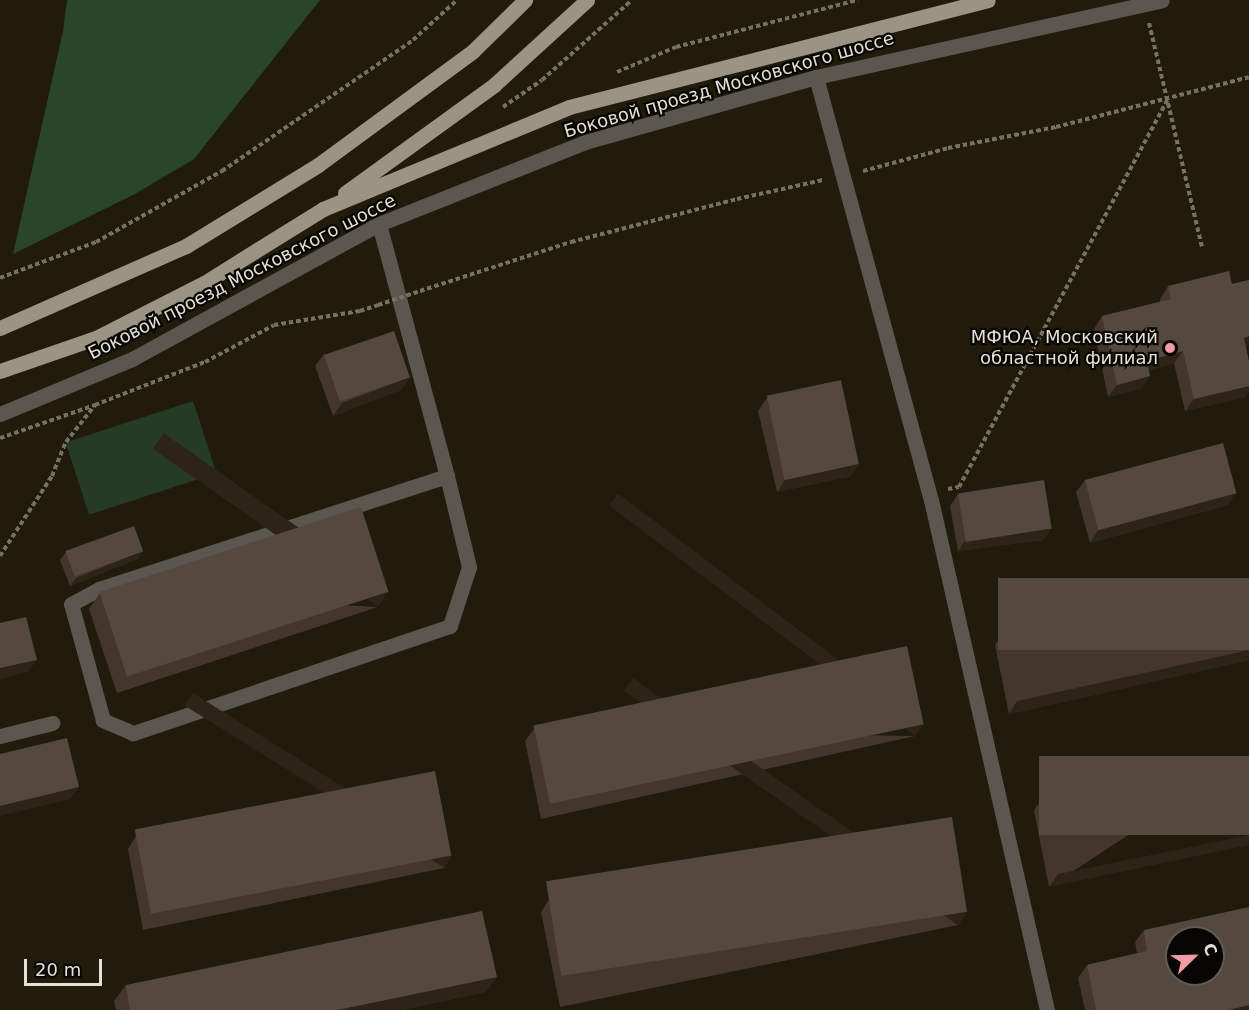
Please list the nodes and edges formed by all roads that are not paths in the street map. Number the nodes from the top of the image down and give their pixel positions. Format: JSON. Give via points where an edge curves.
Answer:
{"nodes":[{"id":1,"x":525,"y":0,"type":"edge"},
{"id":2,"x":587,"y":0,"type":"edge"},
{"id":3,"x":988,"y":0,"type":"edge"},
{"id":4,"x":1162,"y":0,"type":"edge"},
{"id":5,"x":972,"y":2,"type":"edge"},
{"id":6,"x":816,"y":77,"type":"junction"},
{"id":7,"x":323,"y":209,"type":"junction"},
{"id":8,"x":379,"y":225,"type":"junction"},
{"id":9,"x":0,"y":328,"type":"edge"},
{"id":10,"x":0,"y":371,"type":"edge"},
{"id":11,"x":0,"y":414,"type":"edge"},
{"id":12,"x":447,"y":476,"type":"junction"},
{"id":13,"x":51,"y":723,"type":"dead end"},
{"id":14,"x":0,"y":736,"type":"edge"},
{"id":15,"x":1047,"y":1010,"type":"edge"}],
"edges":[{"from":1,"to":9,"type":"main road","via":[[473,51],[318,165],[186,246]]},
{"from":2,"to":7,"type":"main road","via":[[494,85]]},
{"from":3,"to":5,"type":"main road"},
{"from":4,"to":6,"type":"street","name":"Боковой проезд Московского шоссе"},
{"from":5,"to":7,"type":"main road","via":[[569,107]]},
{"from":6,"to":8,"type":"street","name":"Боковой проезд Московского шоссе","via":[[585,142]]},
{"from":6,"to":15,"type":"street","via":[[929,494]]},
{"from":7,"to":10,"type":"main road","via":[[204,284],[98,337]]},
{"from":8,"to":11,"type":"street","name":"Боковой проезд Московского шоссе","via":[[132,359]]},
{"from":8,"to":12,"type":"street"},
{"from":12,"to":12,"type":"street","via":[[469,567],[450,626],[133,732],[103,720],[71,604],[99,589]]},
{"from":13,"to":14,"type":"street"}]}
